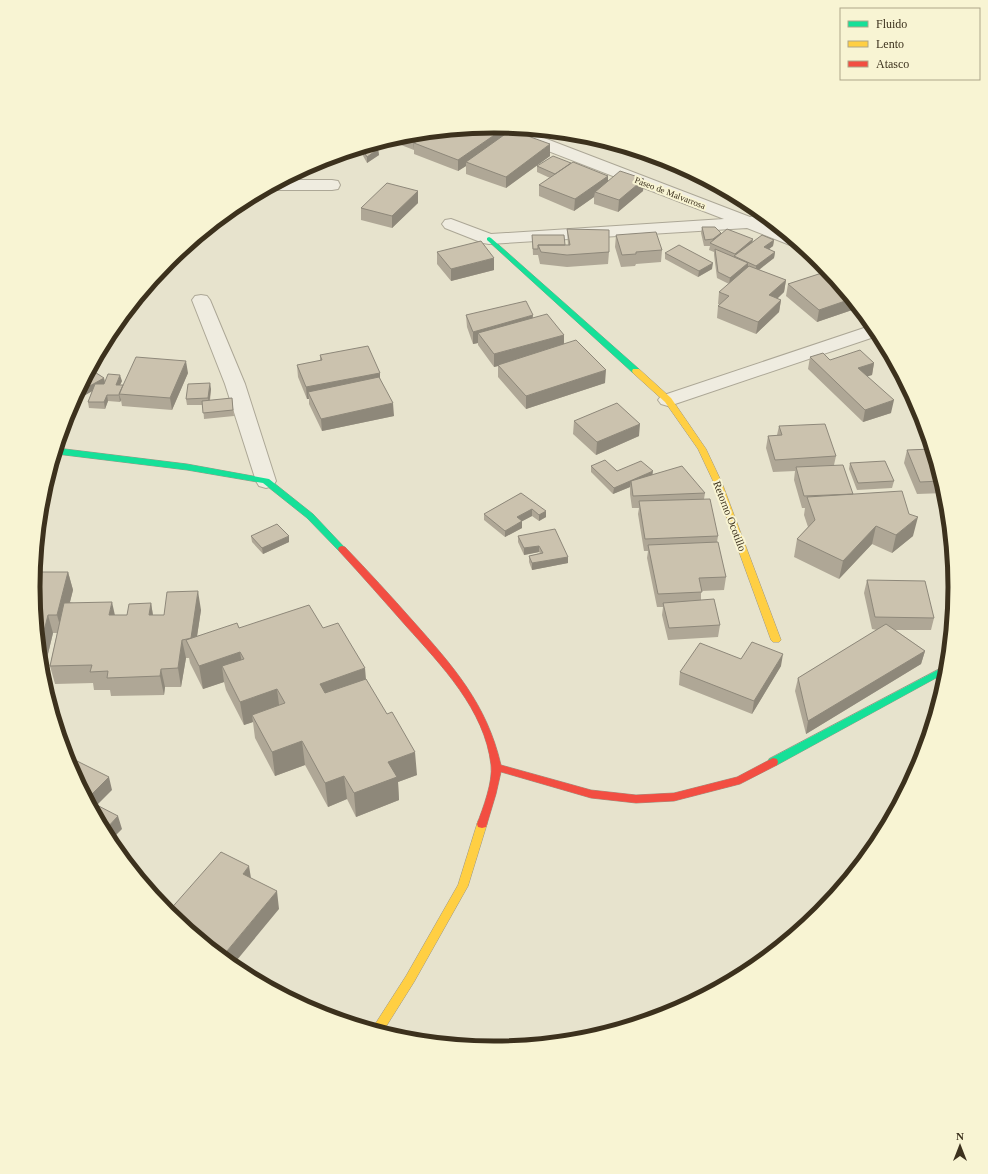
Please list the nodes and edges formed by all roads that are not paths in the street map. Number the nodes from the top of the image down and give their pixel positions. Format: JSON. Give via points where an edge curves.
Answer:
{"nodes":[{"id":1,"x":518,"y":134,"type":"edge"},
{"id":2,"x":284,"y":185,"type":"edge"},
{"id":3,"x":332,"y":185,"type":"dead end"},
{"id":4,"x":760,"y":220,"type":"edge"},
{"id":5,"x":748,"y":223,"type":"junction"},
{"id":6,"x":451,"y":224,"type":"dead end"},
{"id":7,"x":779,"y":235,"type":"edge"},
{"id":8,"x":488,"y":239,"type":"junction"},
{"id":9,"x":201,"y":300,"type":"dead end"},
{"id":10,"x":869,"y":332,"type":"edge"},
{"id":11,"x":668,"y":400,"type":"junction"},
{"id":12,"x":61,"y":452,"type":"edge"},
{"id":13,"x":266,"y":481,"type":"junction"},
{"id":14,"x":776,"y":640,"type":"dead end"},
{"id":15,"x":940,"y":672,"type":"edge"},
{"id":16,"x":496,"y":768,"type":"junction"},
{"id":17,"x":380,"y":1027,"type":"edge"}],
"edges":[{"from":1,"to":5,"type":"street","name":"Paseo de Malvarrosa"},
{"from":2,"to":3,"type":"street"},
{"from":4,"to":5,"type":"street"},
{"from":5,"to":7,"type":"street","name":"Paseo de Malvarrosa"},
{"from":5,"to":8,"type":"street","name":"Retorno Ocotillo"},
{"from":6,"to":8,"type":"street","name":"Retorno Ocotillo"},
{"from":8,"to":11,"type":"street","name":"Retorno Ocotillo"},
{"from":9,"to":13,"type":"street","via":[[235,384]]},
{"from":10,"to":11,"type":"street"},
{"from":11,"to":14,"type":"street","name":"Retorno Ocotillo","via":[[702,449],[718,483]]},
{"from":12,"to":13,"type":"street","via":[[187,467]]},
{"from":13,"to":16,"type":"street","via":[[310,516],[351,558],[454,674],[486,726]]},
{"from":15,"to":16,"type":"street","via":[[740,780],[674,797],[636,799],[592,794]]},
{"from":16,"to":17,"type":"street","via":[[490,800],[463,886]]}]}
